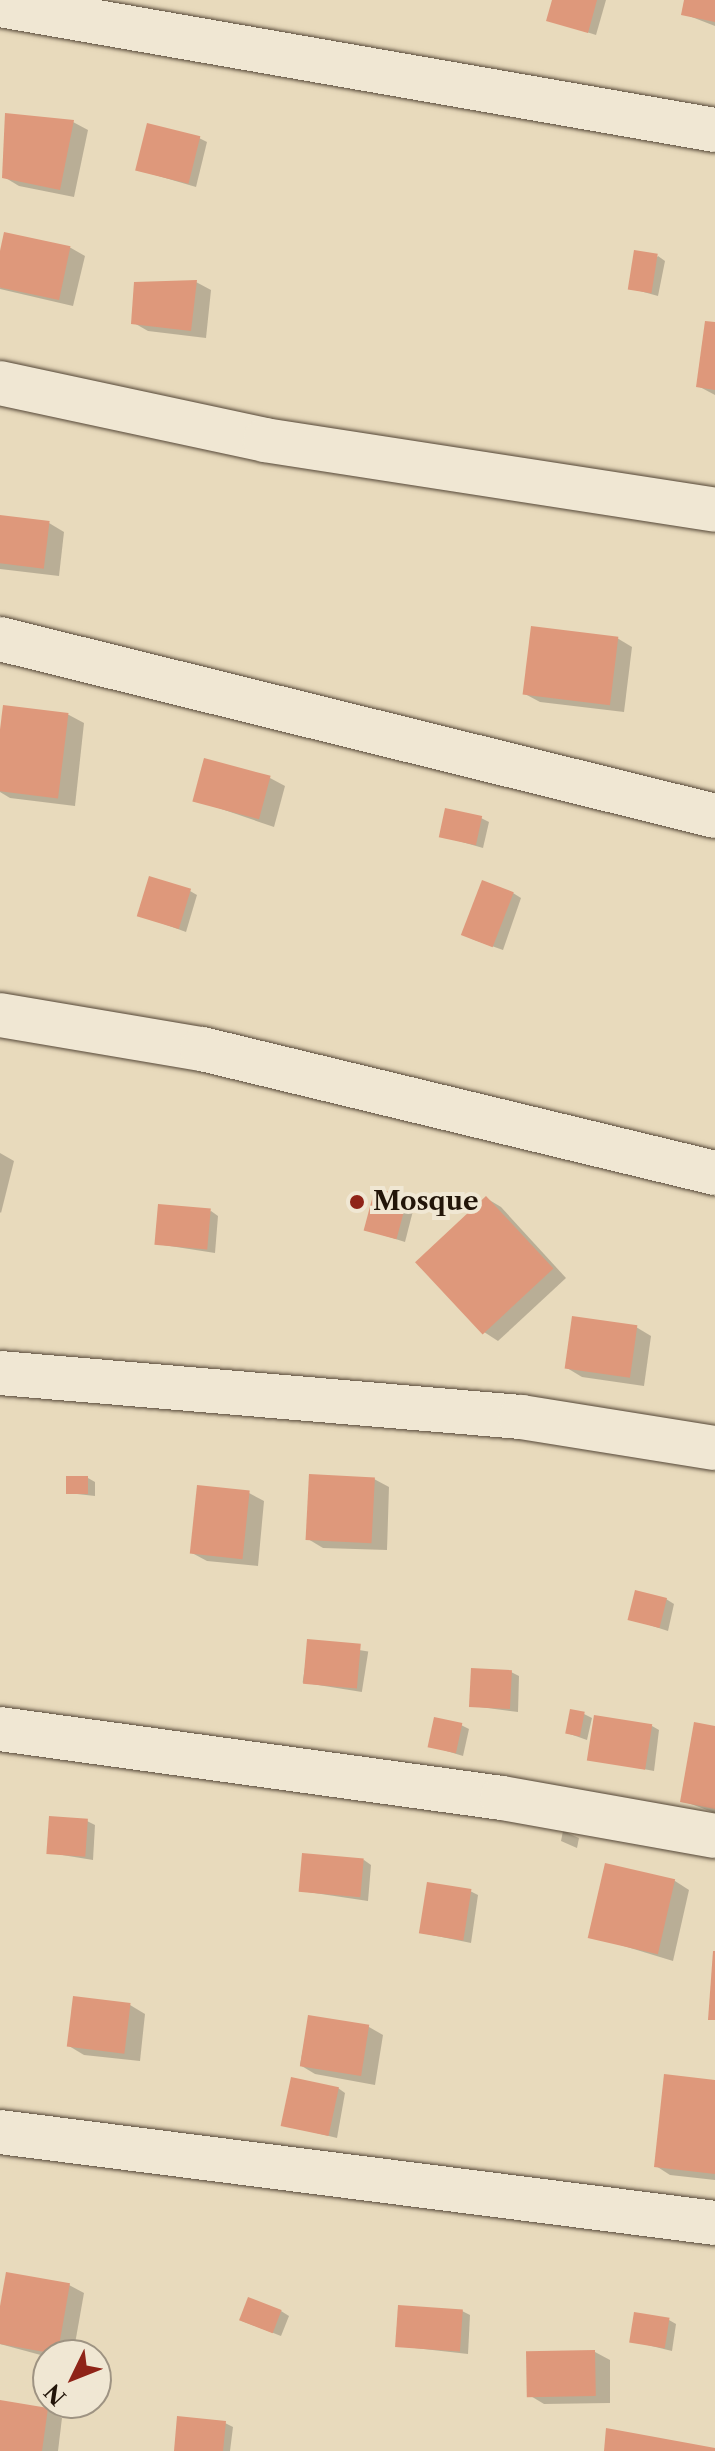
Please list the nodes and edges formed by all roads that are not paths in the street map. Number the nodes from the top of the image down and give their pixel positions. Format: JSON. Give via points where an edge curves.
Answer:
{"nodes":[{"id":1,"x":0,"y":5,"type":"edge"},
{"id":2,"x":715,"y":130,"type":"edge"},
{"id":3,"x":0,"y":383,"type":"edge"},
{"id":4,"x":715,"y":510,"type":"edge"},
{"id":5,"x":0,"y":639,"type":"edge"},
{"id":6,"x":715,"y":816,"type":"edge"},
{"id":7,"x":0,"y":1015,"type":"edge"},
{"id":8,"x":715,"y":1173,"type":"edge"},
{"id":9,"x":0,"y":1373,"type":"edge"},
{"id":10,"x":715,"y":1448,"type":"edge"},
{"id":11,"x":0,"y":1729,"type":"edge"},
{"id":12,"x":715,"y":1836,"type":"edge"},
{"id":13,"x":0,"y":2132,"type":"edge"},
{"id":14,"x":715,"y":2223,"type":"edge"}],
"edges":[{"from":1,"to":2,"type":"street"},
{"from":3,"to":4,"type":"street","via":[[265,440]]},
{"from":5,"to":6,"type":"street"},
{"from":7,"to":8,"type":"street","via":[[202,1049]]},
{"from":9,"to":10,"type":"street","via":[[521,1417]]},
{"from":11,"to":12,"type":"street","via":[[502,1798]]},
{"from":13,"to":14,"type":"street"}]}
